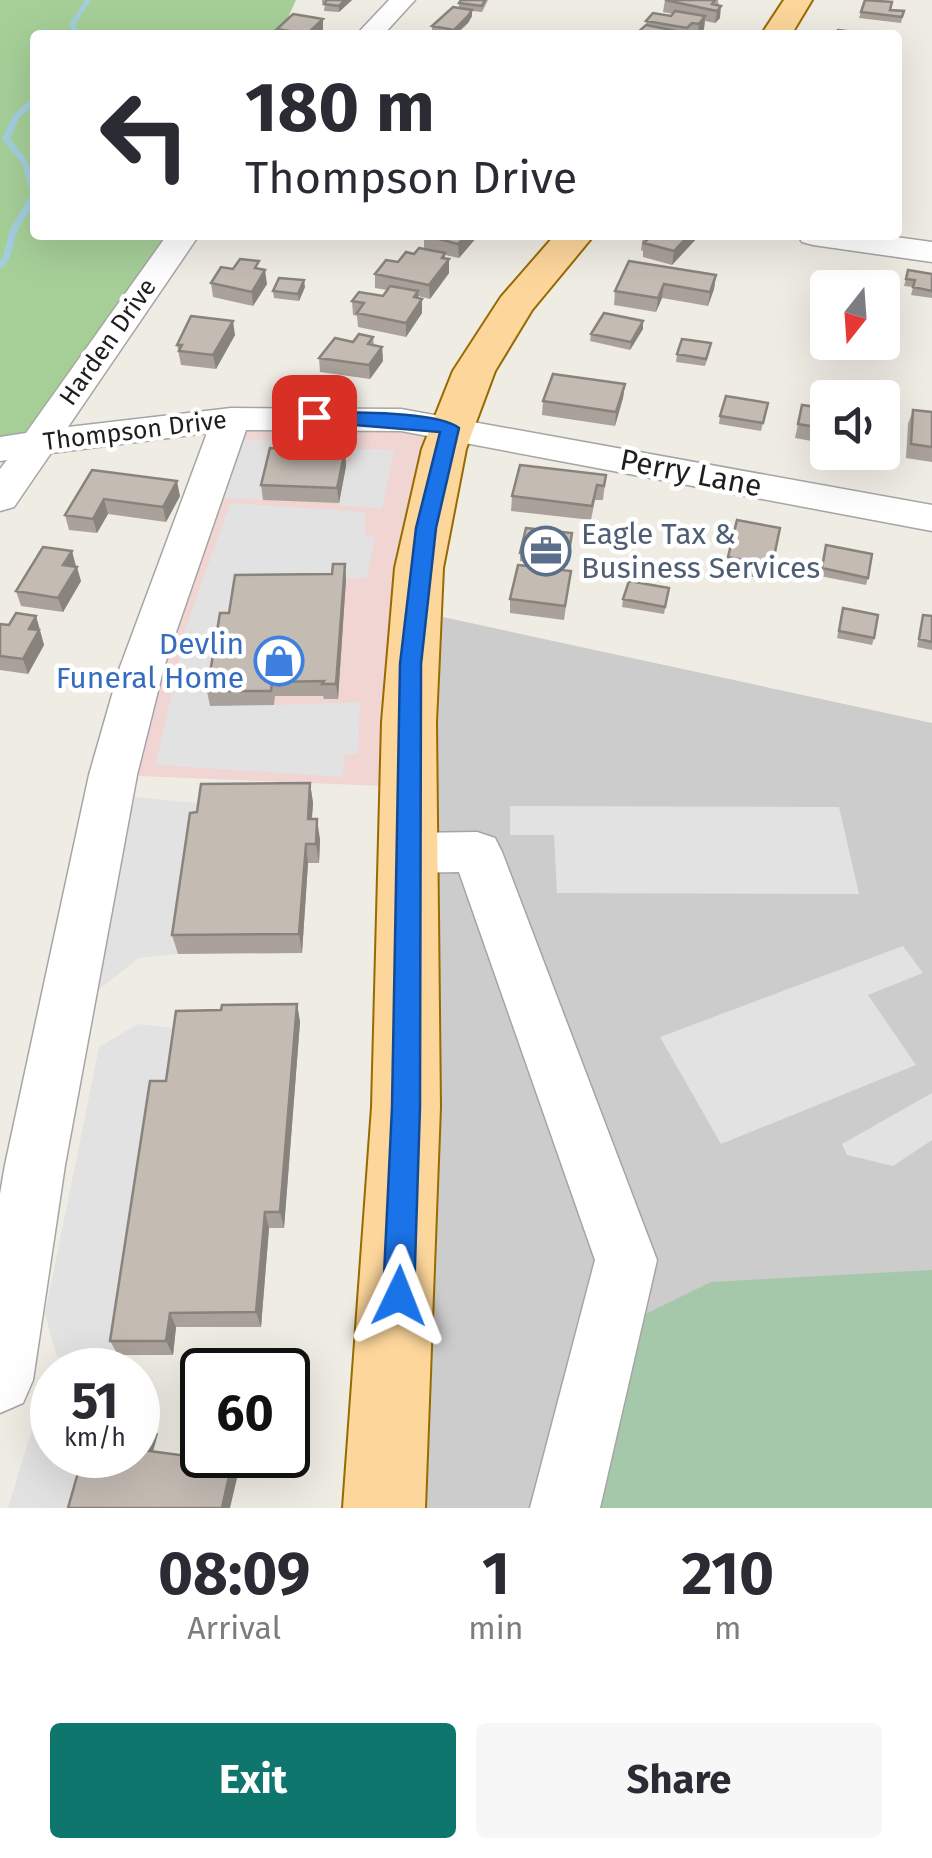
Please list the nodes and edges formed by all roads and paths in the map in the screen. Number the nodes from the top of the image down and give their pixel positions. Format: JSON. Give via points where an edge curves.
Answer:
{"nodes":[{"id":1,"x":403,"y":0,"type":"edge"},
{"id":2,"x":798,"y":0,"type":"edge"},
{"id":3,"x":373,"y":30,"type":"edge"},
{"id":4,"x":779,"y":30,"type":"edge"},
{"id":5,"x":179,"y":240,"type":"edge"},
{"id":6,"x":570,"y":240,"type":"edge"},
{"id":7,"x":848,"y":240,"type":"edge"},
{"id":8,"x":932,"y":252,"type":"edge"},
{"id":9,"x":231,"y":419,"type":"junction"},
{"id":10,"x":450,"y":428,"type":"junction"},
{"id":11,"x":39,"y":442,"type":"junction"},
{"id":12,"x":0,"y":448,"type":"edge"},
{"id":13,"x":0,"y":498,"type":"edge"},
{"id":14,"x":932,"y":518,"type":"edge"},
{"id":15,"x":408,"y":854,"type":"junction"},
{"id":16,"x":0,"y":1380,"type":"edge"},
{"id":17,"x":384,"y":1508,"type":"edge"},
{"id":18,"x":566,"y":1508,"type":"edge"}],
"edges":[{"from":1,"to":3,"type":"street"},
{"from":2,"to":4,"type":"main road"},
{"from":5,"to":11,"type":"street","name":"Harden Drive"},
{"from":6,"to":10,"type":"main road","via":[[493,338]]},
{"from":7,"to":8,"type":"street"},
{"from":9,"to":10,"type":"street","name":"Thompson Drive","via":[[389,420]]},
{"from":9,"to":11,"type":"street","name":"Thompson Drive"},
{"from":9,"to":16,"type":"street","via":[[142,666],[116,760],[34,1165]]},
{"from":10,"to":14,"type":"street","name":"Perry Lane"},
{"from":10,"to":15,"type":"main road","via":[[415,611]]},
{"from":11,"to":12,"type":"street","name":"Thompson Drive"},
{"from":11,"to":13,"type":"street","name":"Harden Drive"},
{"from":15,"to":17,"type":"main road","via":[[406,1107]]},
{"from":15,"to":18,"type":"street","via":[[477,852],[626,1260]]}]}
